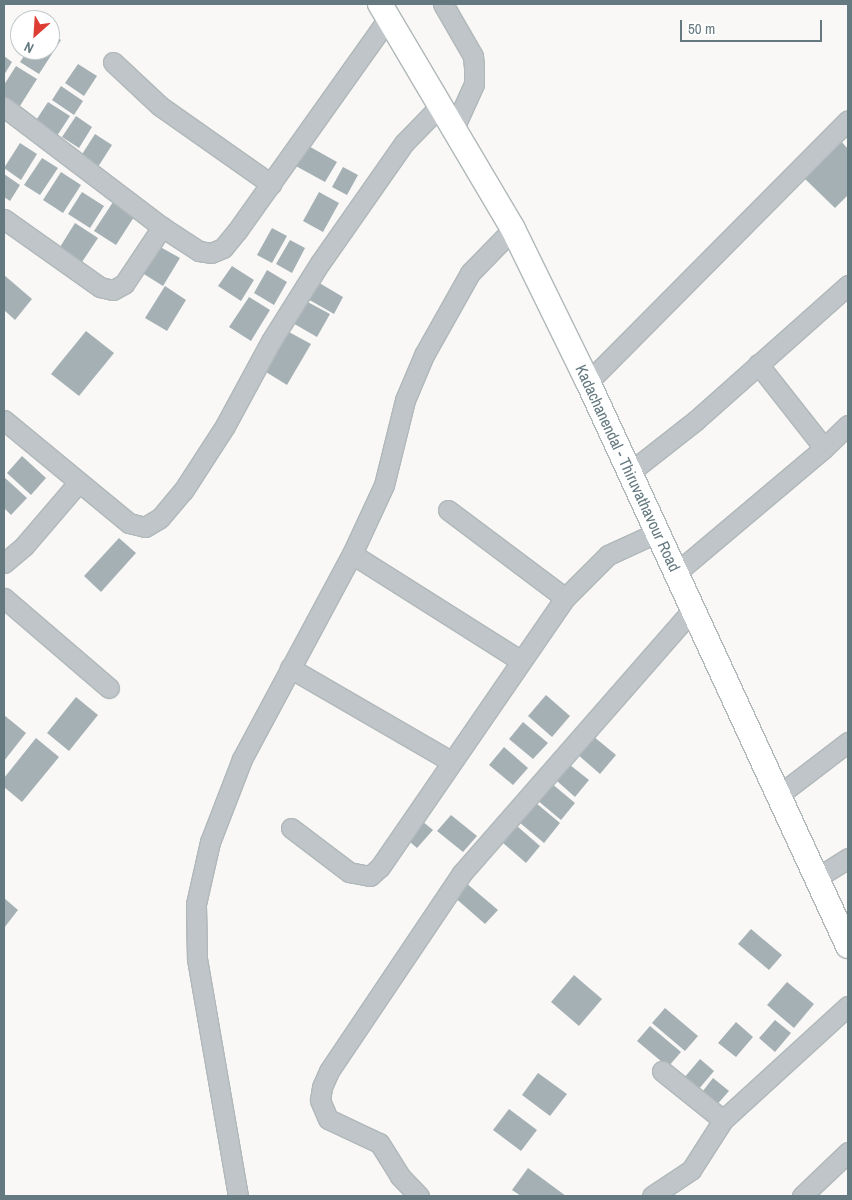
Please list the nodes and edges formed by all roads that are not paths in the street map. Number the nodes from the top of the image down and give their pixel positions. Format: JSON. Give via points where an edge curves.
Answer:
{"nodes":[{"id":1,"x":443,"y":4,"type":"edge"},
{"id":2,"x":384,"y":10,"type":"edge"},
{"id":3,"x":113,"y":62,"type":"dead end"},
{"id":4,"x":441,"y":105,"type":"junction"},
{"id":5,"x":4,"y":107,"type":"edge"},
{"id":6,"x":848,"y":120,"type":"edge"},
{"id":7,"x":455,"y":126,"type":"junction"},
{"id":8,"x":271,"y":184,"type":"junction"},
{"id":9,"x":4,"y":219,"type":"edge"},
{"id":10,"x":162,"y":227,"type":"junction"},
{"id":11,"x":513,"y":229,"type":"junction"},
{"id":12,"x":848,"y":285,"type":"edge"},
{"id":13,"x":758,"y":364,"type":"junction"},
{"id":14,"x":588,"y":382,"type":"junction"},
{"id":15,"x":4,"y":420,"type":"edge"},
{"id":16,"x":848,"y":425,"type":"edge"},
{"id":17,"x":824,"y":448,"type":"junction"},
{"id":18,"x":630,"y":472,"type":"junction"},
{"id":19,"x":78,"y":483,"type":"junction"},
{"id":20,"x":448,"y":510,"type":"dead end"},
{"id":21,"x":656,"y":533,"type":"junction"},
{"id":22,"x":352,"y":554,"type":"junction"},
{"id":23,"x":4,"y":563,"type":"edge"},
{"id":24,"x":676,"y":572,"type":"junction"},
{"id":25,"x":4,"y":598,"type":"edge"},
{"id":26,"x":565,"y":598,"type":"junction"},
{"id":27,"x":693,"y":609,"type":"junction"},
{"id":28,"x":521,"y":661,"type":"junction"},
{"id":29,"x":290,"y":668,"type":"junction"},
{"id":30,"x":109,"y":688,"type":"dead end"},
{"id":31,"x":848,"y":742,"type":"edge"},
{"id":32,"x":452,"y":762,"type":"junction"},
{"id":33,"x":780,"y":794,"type":"junction"},
{"id":34,"x":291,"y":828,"type":"dead end"},
{"id":35,"x":848,"y":858,"type":"edge"},
{"id":36,"x":818,"y":877,"type":"junction"},
{"id":37,"x":848,"y":946,"type":"edge"},
{"id":38,"x":848,"y":1006,"type":"edge"},
{"id":39,"x":662,"y":1071,"type":"dead end"},
{"id":40,"x":722,"y":1120,"type":"junction"},
{"id":41,"x":848,"y":1152,"type":"edge"},
{"id":42,"x":238,"y":1196,"type":"edge"},
{"id":43,"x":419,"y":1196,"type":"edge"},
{"id":44,"x":652,"y":1196,"type":"edge"},
{"id":45,"x":802,"y":1196,"type":"edge"}],
"edges":[{"from":1,"to":7,"type":"street","via":[[472,56],[474,68],[474,84]]},
{"from":2,"to":4,"type":"main road","name":"Kadachanendal - Thiruvathavour Road"},
{"from":2,"to":8,"type":"street"},
{"from":3,"to":8,"type":"street","via":[[160,106]]},
{"from":4,"to":7,"type":"main road","name":"Kadachanendal - Thiruvathavour Road"},
{"from":4,"to":19,"type":"street","via":[[404,143],[320,263],[272,340],[225,426],[183,491],[160,518],[145,527],[130,523]]},
{"from":5,"to":10,"type":"street"},
{"from":6,"to":14,"type":"street"},
{"from":7,"to":11,"type":"main road","name":"Kadachanendal - Thiruvathavour Road"},
{"from":8,"to":10,"type":"street","via":[[223,248],[211,253],[199,251]]},
{"from":9,"to":10,"type":"street","via":[[100,286],[114,290],[124,284]]},
{"from":11,"to":14,"type":"main road","name":"Kadachanendal - Thiruvathavour Road"},
{"from":11,"to":22,"type":"street","via":[[470,273],[424,355],[405,400],[384,485]]},
{"from":12,"to":13,"type":"street"},
{"from":13,"to":17,"type":"street"},
{"from":13,"to":18,"type":"street","via":[[695,421]]},
{"from":14,"to":18,"type":"main road","name":"Kadachanendal - Thiruvathavour Road"},
{"from":15,"to":19,"type":"street"},
{"from":16,"to":17,"type":"street"},
{"from":17,"to":24,"type":"street"},
{"from":18,"to":21,"type":"main road","name":"Kadachanendal - Thiruvathavour Road"},
{"from":19,"to":23,"type":"street","via":[[24,546]]},
{"from":20,"to":26,"type":"street"},
{"from":21,"to":24,"type":"main road","name":"Kadachanendal - Thiruvathavour Road"},
{"from":21,"to":26,"type":"street","via":[[608,555]]},
{"from":22,"to":28,"type":"street"},
{"from":22,"to":29,"type":"street"},
{"from":24,"to":27,"type":"main road","name":"Kadachanendal - Thiruvathavour Road"},
{"from":25,"to":30,"type":"street"},
{"from":26,"to":28,"type":"street"},
{"from":27,"to":33,"type":"main road","name":"Kadachanendal - Thiruvathavour Road"},
{"from":27,"to":43,"type":"street","via":[[462,874],[329,1071],[320,1100],[328,1119],[379,1142],[400,1176]]},
{"from":28,"to":32,"type":"street"},
{"from":29,"to":32,"type":"street"},
{"from":29,"to":42,"type":"street","via":[[242,759],[210,842],[196,904],[197,958]]},
{"from":31,"to":33,"type":"street"},
{"from":32,"to":34,"type":"street","via":[[380,867],[370,876],[349,872]]},
{"from":33,"to":36,"type":"main road","name":"Kadachanendal - Thiruvathavour Road"},
{"from":35,"to":36,"type":"street"},
{"from":36,"to":37,"type":"main road","name":"Kadachanendal - Thiruvathavour Road"},
{"from":38,"to":40,"type":"street"},
{"from":39,"to":40,"type":"street"},
{"from":40,"to":44,"type":"street","via":[[691,1170]]},
{"from":41,"to":45,"type":"street"}]}
